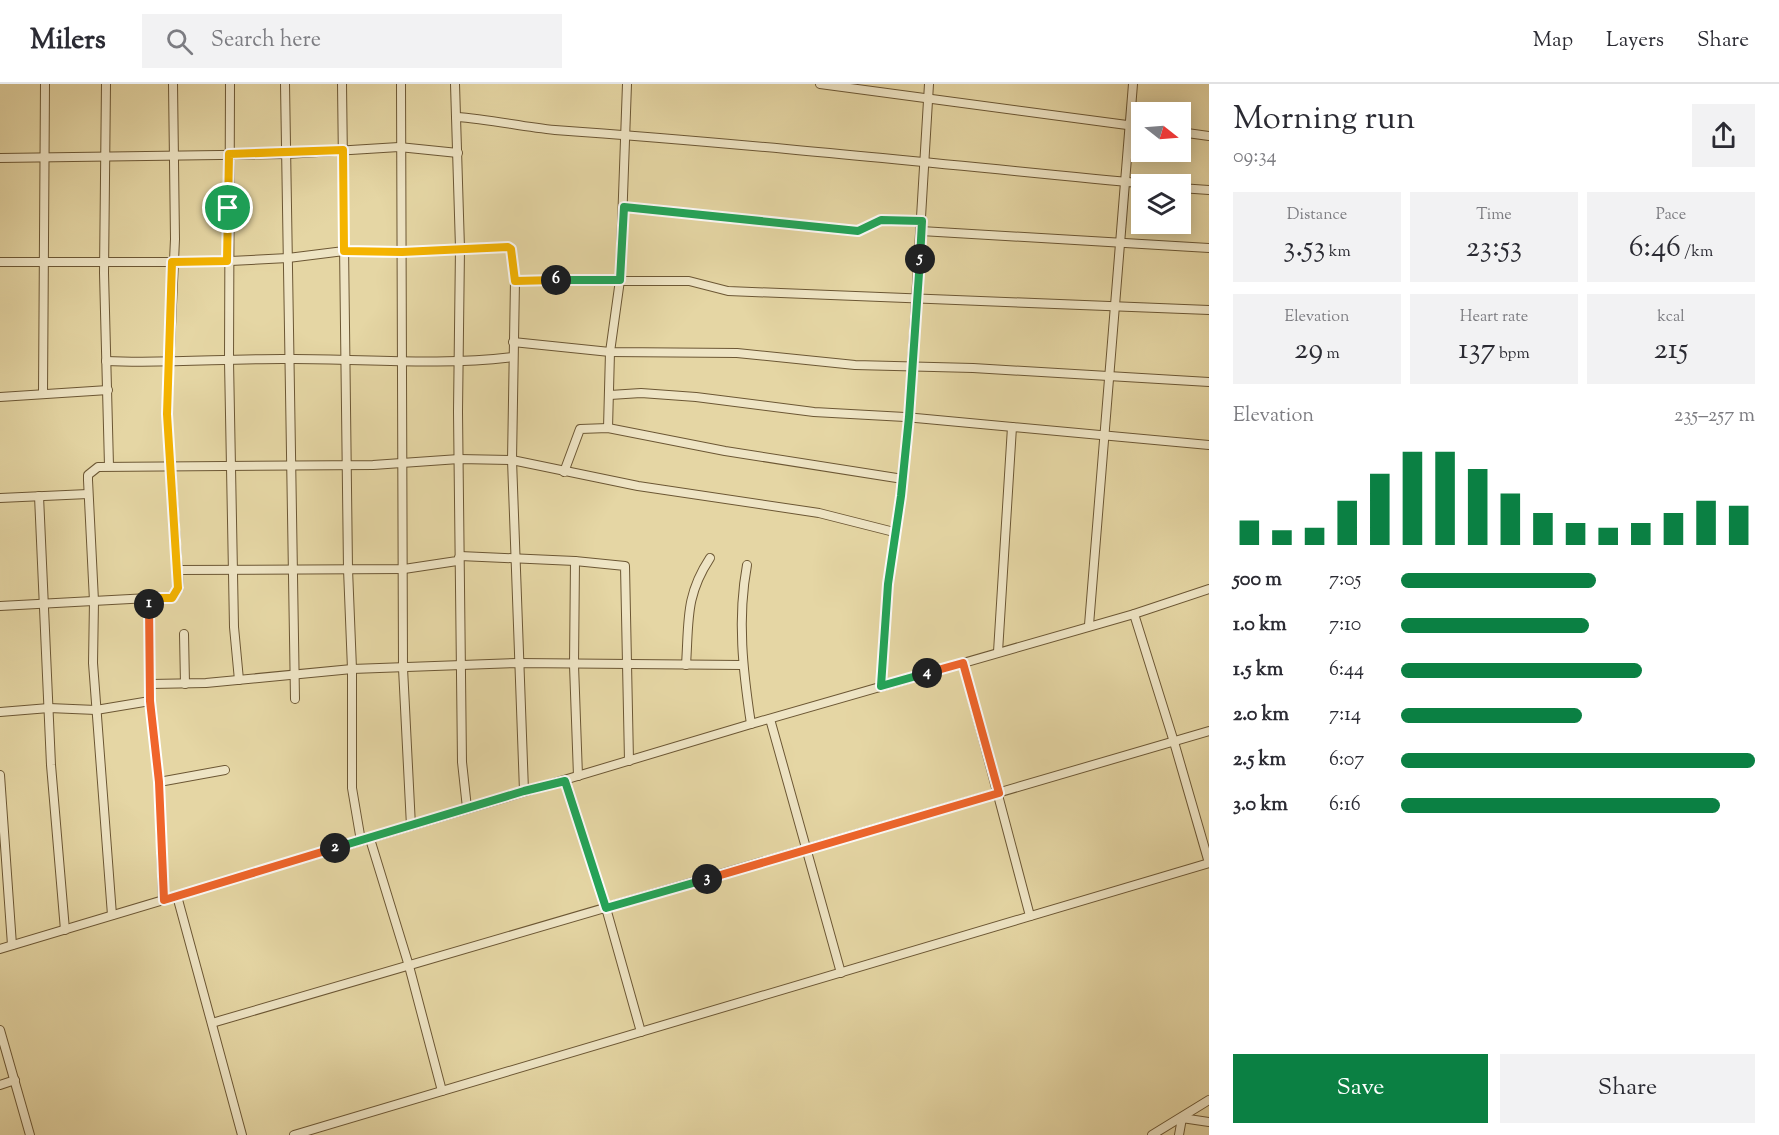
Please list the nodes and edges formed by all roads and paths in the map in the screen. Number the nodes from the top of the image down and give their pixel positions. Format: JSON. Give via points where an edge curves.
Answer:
{"nodes":[{"id":1,"x":45,"y":84,"type":"edge"},
{"id":2,"x":106,"y":84,"type":"edge"},
{"id":3,"x":173,"y":84,"type":"edge"},
{"id":4,"x":230,"y":84,"type":"edge"},
{"id":5,"x":285,"y":84,"type":"edge"},
{"id":6,"x":342,"y":84,"type":"edge"},
{"id":7,"x":401,"y":84,"type":"edge"},
{"id":8,"x":455,"y":84,"type":"edge"},
{"id":9,"x":627,"y":84,"type":"edge"},
{"id":10,"x":820,"y":84,"type":"edge"},
{"id":11,"x":929,"y":84,"type":"edge"},
{"id":12,"x":1133,"y":84,"type":"edge"},
{"id":13,"x":928,"y":100,"type":"junction"},
{"id":14,"x":456,"y":117,"type":"junction"},
{"id":15,"x":1129,"y":126,"type":"junction"},
{"id":16,"x":1191,"y":134,"type":"edge"},
{"id":17,"x":623,"y":135,"type":"junction"},
{"id":18,"x":1209,"y":136,"type":"edge"},
{"id":19,"x":399,"y":147,"type":"junction"},
{"id":20,"x":343,"y":150,"type":"junction"},
{"id":21,"x":458,"y":153,"type":"junction"},
{"id":22,"x":229,"y":154,"type":"junction"},
{"id":23,"x":286,"y":154,"type":"junction"},
{"id":24,"x":172,"y":155,"type":"junction"},
{"id":25,"x":106,"y":156,"type":"junction"},
{"id":26,"x":0,"y":158,"type":"edge"},
{"id":27,"x":45,"y":158,"type":"junction"},
{"id":28,"x":925,"y":163,"type":"junction"},
{"id":29,"x":1126,"y":182,"type":"junction"},
{"id":30,"x":1131,"y":182,"type":"edge"},
{"id":31,"x":1191,"y":189,"type":"edge"},
{"id":32,"x":1209,"y":190,"type":"edge"},
{"id":33,"x":624,"y":207,"type":"junction"},
{"id":34,"x":921,"y":226,"type":"junction"},
{"id":35,"x":1120,"y":244,"type":"junction"},
{"id":36,"x":460,"y":248,"type":"junction"},
{"id":37,"x":1209,"y":248,"type":"edge"},
{"id":38,"x":344,"y":251,"type":"junction"},
{"id":39,"x":402,"y":252,"type":"junction"},
{"id":40,"x":288,"y":258,"type":"junction"},
{"id":41,"x":105,"y":260,"type":"junction"},
{"id":42,"x":45,"y":261,"type":"junction"},
{"id":43,"x":227,"y":261,"type":"junction"},
{"id":44,"x":0,"y":262,"type":"edge"},
{"id":45,"x":172,"y":262,"type":"junction"},
{"id":46,"x":620,"y":280,"type":"junction"},
{"id":47,"x":515,"y":281,"type":"junction"},
{"id":48,"x":918,"y":297,"type":"junction"},
{"id":49,"x":1116,"y":306,"type":"junction"},
{"id":50,"x":1209,"y":310,"type":"edge"},
{"id":51,"x":513,"y":342,"type":"junction"},
{"id":52,"x":610,"y":352,"type":"junction"},
{"id":53,"x":513,"y":357,"type":"junction"},
{"id":54,"x":289,"y":359,"type":"junction"},
{"id":55,"x":345,"y":359,"type":"junction"},
{"id":56,"x":403,"y":360,"type":"junction"},
{"id":57,"x":458,"y":360,"type":"junction"},
{"id":58,"x":106,"y":361,"type":"junction"},
{"id":59,"x":229,"y":361,"type":"junction"},
{"id":60,"x":168,"y":364,"type":"junction"},
{"id":61,"x":912,"y":365,"type":"junction"},
{"id":62,"x":1110,"y":376,"type":"junction"},
{"id":63,"x":1209,"y":382,"type":"edge"},
{"id":64,"x":108,"y":390,"type":"junction"},
{"id":65,"x":43,"y":393,"type":"junction"},
{"id":66,"x":610,"y":395,"type":"junction"},
{"id":67,"x":0,"y":396,"type":"edge"},
{"id":68,"x":909,"y":417,"type":"junction"},
{"id":69,"x":1012,"y":427,"type":"junction"},
{"id":70,"x":608,"y":428,"type":"junction"},
{"id":71,"x":1106,"y":437,"type":"junction"},
{"id":72,"x":1209,"y":445,"type":"edge"},
{"id":73,"x":459,"y":459,"type":"junction"},
{"id":74,"x":512,"y":460,"type":"junction"},
{"id":75,"x":403,"y":463,"type":"junction"},
{"id":76,"x":290,"y":465,"type":"junction"},
{"id":77,"x":346,"y":465,"type":"junction"},
{"id":78,"x":109,"y":466,"type":"junction"},
{"id":79,"x":170,"y":466,"type":"junction"},
{"id":80,"x":232,"y":466,"type":"junction"},
{"id":81,"x":564,"y":472,"type":"junction"},
{"id":82,"x":903,"y":479,"type":"junction"},
{"id":83,"x":88,"y":494,"type":"junction"},
{"id":84,"x":39,"y":496,"type":"junction"},
{"id":85,"x":0,"y":498,"type":"edge"},
{"id":86,"x":894,"y":532,"type":"junction"},
{"id":87,"x":460,"y":556,"type":"junction"},
{"id":88,"x":710,"y":558,"type":"dead end"},
{"id":89,"x":514,"y":559,"type":"junction"},
{"id":90,"x":575,"y":561,"type":"junction"},
{"id":91,"x":747,"y":565,"type":"dead end"},
{"id":92,"x":294,"y":568,"type":"junction"},
{"id":93,"x":233,"y":569,"type":"junction"},
{"id":94,"x":348,"y":569,"type":"junction"},
{"id":95,"x":404,"y":569,"type":"junction"},
{"id":96,"x":176,"y":570,"type":"junction"},
{"id":97,"x":1209,"y":589,"type":"edge"},
{"id":98,"x":149,"y":598,"type":"junction"},
{"id":99,"x":94,"y":601,"type":"junction"},
{"id":100,"x":42,"y":604,"type":"junction"},
{"id":101,"x":0,"y":606,"type":"edge"},
{"id":102,"x":1134,"y":614,"type":"junction"},
{"id":103,"x":1089,"y":625,"type":"junction"},
{"id":104,"x":184,"y":634,"type":"dead end"},
{"id":105,"x":998,"y":652,"type":"junction"},
{"id":106,"x":518,"y":663,"type":"junction"},
{"id":107,"x":963,"y":663,"type":"junction"},
{"id":108,"x":686,"y":664,"type":"junction"},
{"id":109,"x":574,"y":665,"type":"junction"},
{"id":110,"x":742,"y":665,"type":"junction"},
{"id":111,"x":628,"y":666,"type":"junction"},
{"id":112,"x":461,"y":667,"type":"junction"},
{"id":113,"x":403,"y":668,"type":"junction"},
{"id":114,"x":352,"y":669,"type":"junction"},
{"id":115,"x":294,"y":676,"type":"junction"},
{"id":116,"x":239,"y":680,"type":"junction"},
{"id":117,"x":150,"y":684,"type":"junction"},
{"id":118,"x":185,"y":684,"type":"junction"},
{"id":119,"x":881,"y":686,"type":"junction"},
{"id":120,"x":295,"y":699,"type":"dead end"},
{"id":121,"x":150,"y":701,"type":"junction"},
{"id":122,"x":49,"y":708,"type":"junction"},
{"id":123,"x":96,"y":710,"type":"junction"},
{"id":124,"x":0,"y":712,"type":"edge"},
{"id":125,"x":770,"y":718,"type":"junction"},
{"id":126,"x":751,"y":724,"type":"junction"},
{"id":127,"x":1209,"y":731,"type":"edge"},
{"id":128,"x":1174,"y":742,"type":"junction"},
{"id":129,"x":629,"y":760,"type":"junction"},
{"id":130,"x":225,"y":770,"type":"dead end"},
{"id":131,"x":0,"y":776,"type":"edge"},
{"id":132,"x":578,"y":776,"type":"junction"},
{"id":133,"x":565,"y":781,"type":"junction"},
{"id":134,"x":159,"y":782,"type":"junction"},
{"id":135,"x":524,"y":791,"type":"junction"},
{"id":136,"x":999,"y":793,"type":"junction"},
{"id":137,"x":467,"y":808,"type":"junction"},
{"id":138,"x":411,"y":826,"type":"junction"},
{"id":139,"x":365,"y":840,"type":"junction"},
{"id":140,"x":806,"y":850,"type":"junction"},
{"id":141,"x":1209,"y":863,"type":"edge"},
{"id":142,"x":177,"y":896,"type":"junction"},
{"id":143,"x":164,"y":900,"type":"junction"},
{"id":144,"x":606,"y":908,"type":"junction"},
{"id":145,"x":112,"y":915,"type":"junction"},
{"id":146,"x":1030,"y":916,"type":"junction"},
{"id":147,"x":64,"y":930,"type":"junction"},
{"id":148,"x":12,"y":945,"type":"junction"},
{"id":149,"x":0,"y":949,"type":"edge"},
{"id":150,"x":408,"y":966,"type":"junction"},
{"id":151,"x":841,"y":973,"type":"junction"},
{"id":152,"x":212,"y":1023,"type":"junction"},
{"id":153,"x":0,"y":1030,"type":"edge"},
{"id":154,"x":641,"y":1032,"type":"junction"},
{"id":155,"x":15,"y":1080,"type":"junction"},
{"id":156,"x":0,"y":1085,"type":"edge"},
{"id":157,"x":442,"y":1091,"type":"junction"},
{"id":158,"x":1209,"y":1100,"type":"edge"},
{"id":159,"x":1182,"y":1118,"type":"junction"},
{"id":160,"x":1209,"y":1122,"type":"edge"},
{"id":161,"x":30,"y":1135,"type":"edge"},
{"id":162,"x":242,"y":1135,"type":"edge"},
{"id":163,"x":294,"y":1135,"type":"edge"},
{"id":164,"x":1152,"y":1135,"type":"edge"},
{"id":165,"x":1179,"y":1135,"type":"edge"}],
"edges":[{"from":1,"to":27,"type":"street"},
{"from":2,"to":25,"type":"street"},
{"from":3,"to":24,"type":"street"},
{"from":4,"to":22,"type":"street"},
{"from":5,"to":23,"type":"street"},
{"from":6,"to":20,"type":"street"},
{"from":7,"to":19,"type":"street"},
{"from":8,"to":14,"type":"street"},
{"from":9,"to":17,"type":"street"},
{"from":10,"to":13,"type":"street"},
{"from":11,"to":13,"type":"street"},
{"from":12,"to":15,"type":"street"},
{"from":13,"to":15,"type":"street"},
{"from":13,"to":28,"type":"street"},
{"from":14,"to":17,"type":"street"},
{"from":14,"to":21,"type":"street"},
{"from":15,"to":29,"type":"street"},
{"from":16,"to":18,"type":"street"},
{"from":17,"to":28,"type":"street"},
{"from":17,"to":33,"type":"street"},
{"from":19,"to":20,"type":"street"},
{"from":19,"to":21,"type":"street"},
{"from":19,"to":39,"type":"street"},
{"from":20,"to":23,"type":"street"},
{"from":20,"to":38,"type":"street"},
{"from":21,"to":36,"type":"street"},
{"from":22,"to":23,"type":"street"},
{"from":22,"to":24,"type":"street"},
{"from":22,"to":43,"type":"street"},
{"from":23,"to":40,"type":"street"},
{"from":24,"to":25,"type":"street"},
{"from":24,"to":45,"type":"street"},
{"from":25,"to":27,"type":"street"},
{"from":25,"to":41,"type":"street"},
{"from":26,"to":27,"type":"street"},
{"from":27,"to":42,"type":"street"},
{"from":28,"to":29,"type":"street"},
{"from":28,"to":34,"type":"street"},
{"from":29,"to":30,"type":"street"},
{"from":29,"to":35,"type":"street"},
{"from":31,"to":32,"type":"street"},
{"from":33,"to":34,"type":"street","via":[[858,231],[881,220]]},
{"from":33,"to":46,"type":"street"},
{"from":34,"to":35,"type":"street"},
{"from":34,"to":48,"type":"street"},
{"from":35,"to":37,"type":"street"},
{"from":35,"to":49,"type":"street"},
{"from":36,"to":39,"type":"street"},
{"from":36,"to":47,"type":"street","via":[[508,247]]},
{"from":36,"to":57,"type":"street"},
{"from":38,"to":39,"type":"street"},
{"from":38,"to":40,"type":"street"},
{"from":38,"to":55,"type":"street"},
{"from":39,"to":56,"type":"street"},
{"from":40,"to":43,"type":"street"},
{"from":40,"to":54,"type":"street"},
{"from":41,"to":42,"type":"street"},
{"from":41,"to":45,"type":"street"},
{"from":41,"to":58,"type":"street"},
{"from":42,"to":44,"type":"street"},
{"from":42,"to":65,"type":"street"},
{"from":43,"to":45,"type":"street"},
{"from":43,"to":59,"type":"street"},
{"from":45,"to":60,"type":"street"},
{"from":46,"to":47,"type":"street"},
{"from":46,"to":48,"type":"street","via":[[689,281],[728,291]]},
{"from":46,"to":52,"type":"street"},
{"from":47,"to":51,"type":"street"},
{"from":48,"to":49,"type":"street"},
{"from":48,"to":61,"type":"street"},
{"from":49,"to":50,"type":"street"},
{"from":49,"to":62,"type":"street"},
{"from":51,"to":52,"type":"street"},
{"from":51,"to":53,"type":"street"},
{"from":52,"to":61,"type":"street","via":[[737,353],[855,365]]},
{"from":52,"to":66,"type":"street"},
{"from":53,"to":57,"type":"street"},
{"from":53,"to":74,"type":"street"},
{"from":54,"to":55,"type":"street"},
{"from":54,"to":59,"type":"street"},
{"from":54,"to":76,"type":"street"},
{"from":55,"to":56,"type":"street"},
{"from":55,"to":77,"type":"street"},
{"from":56,"to":57,"type":"street"},
{"from":56,"to":75,"type":"street"},
{"from":57,"to":73,"type":"street"},
{"from":58,"to":60,"type":"street"},
{"from":58,"to":64,"type":"street"},
{"from":59,"to":60,"type":"street"},
{"from":59,"to":80,"type":"street"},
{"from":60,"to":79,"type":"street"},
{"from":61,"to":62,"type":"street"},
{"from":61,"to":68,"type":"street"},
{"from":62,"to":63,"type":"street"},
{"from":62,"to":71,"type":"street"},
{"from":64,"to":65,"type":"street"},
{"from":64,"to":78,"type":"street"},
{"from":65,"to":67,"type":"street"},
{"from":66,"to":68,"type":"street","via":[[696,397],[814,412]]},
{"from":66,"to":70,"type":"street"},
{"from":68,"to":69,"type":"street"},
{"from":68,"to":82,"type":"street"},
{"from":69,"to":71,"type":"street"},
{"from":69,"to":105,"type":"street"},
{"from":70,"to":81,"type":"street","via":[[580,429]]},
{"from":70,"to":82,"type":"street"},
{"from":71,"to":72,"type":"street"},
{"from":71,"to":103,"type":"street"},
{"from":73,"to":74,"type":"street"},
{"from":73,"to":75,"type":"street"},
{"from":73,"to":87,"type":"street"},
{"from":74,"to":81,"type":"street"},
{"from":74,"to":89,"type":"street"},
{"from":75,"to":77,"type":"street"},
{"from":75,"to":95,"type":"street"},
{"from":76,"to":77,"type":"street"},
{"from":76,"to":80,"type":"street"},
{"from":76,"to":92,"type":"street"},
{"from":77,"to":94,"type":"street"},
{"from":78,"to":79,"type":"street"},
{"from":78,"to":83,"type":"street","via":[[98,467],[88,475]]},
{"from":79,"to":80,"type":"street"},
{"from":79,"to":96,"type":"street"},
{"from":80,"to":93,"type":"street"},
{"from":81,"to":86,"type":"street","via":[[819,513]]},
{"from":82,"to":86,"type":"street"},
{"from":83,"to":84,"type":"street"},
{"from":83,"to":99,"type":"street"},
{"from":84,"to":85,"type":"street"},
{"from":84,"to":100,"type":"street"},
{"from":86,"to":119,"type":"street"},
{"from":87,"to":89,"type":"street"},
{"from":87,"to":95,"type":"street","via":[[457,561]]},
{"from":87,"to":112,"type":"street"},
{"from":88,"to":108,"type":"street","via":[[695,580],[690,601]]},
{"from":89,"to":90,"type":"street"},
{"from":89,"to":106,"type":"street"},
{"from":90,"to":109,"type":"street"},
{"from":90,"to":111,"type":"street","via":[[625,566]]},
{"from":91,"to":110,"type":"street","via":[[742,590]]},
{"from":92,"to":93,"type":"street"},
{"from":92,"to":94,"type":"street"},
{"from":92,"to":115,"type":"street"},
{"from":93,"to":96,"type":"street"},
{"from":93,"to":116,"type":"street"},
{"from":94,"to":95,"type":"street"},
{"from":94,"to":114,"type":"street"},
{"from":95,"to":113,"type":"street"},
{"from":96,"to":98,"type":"street","via":[[176,595]]},
{"from":97,"to":102,"type":"street"},
{"from":98,"to":99,"type":"street"},
{"from":98,"to":117,"type":"street"},
{"from":99,"to":100,"type":"street"},
{"from":99,"to":123,"type":"street"},
{"from":100,"to":101,"type":"street"},
{"from":100,"to":122,"type":"street"},
{"from":102,"to":103,"type":"street"},
{"from":102,"to":128,"type":"street"},
{"from":103,"to":105,"type":"street"},
{"from":104,"to":118,"type":"street"},
{"from":105,"to":107,"type":"street"},
{"from":106,"to":109,"type":"street"},
{"from":106,"to":112,"type":"street"},
{"from":106,"to":135,"type":"street"},
{"from":107,"to":119,"type":"street"},
{"from":107,"to":136,"type":"street"},
{"from":108,"to":110,"type":"street"},
{"from":108,"to":111,"type":"street"},
{"from":109,"to":111,"type":"street"},
{"from":109,"to":132,"type":"street"},
{"from":110,"to":126,"type":"street"},
{"from":111,"to":129,"type":"street"},
{"from":112,"to":113,"type":"street"},
{"from":112,"to":137,"type":"street","via":[[462,762]]},
{"from":113,"to":114,"type":"street"},
{"from":113,"to":138,"type":"street"},
{"from":114,"to":115,"type":"street"},
{"from":114,"to":139,"type":"street","via":[[352,788]]},
{"from":115,"to":116,"type":"street"},
{"from":115,"to":120,"type":"street"},
{"from":116,"to":118,"type":"street"},
{"from":117,"to":118,"type":"street"},
{"from":117,"to":121,"type":"street"},
{"from":119,"to":125,"type":"street"},
{"from":121,"to":123,"type":"street"},
{"from":121,"to":134,"type":"street"},
{"from":122,"to":123,"type":"street"},
{"from":122,"to":124,"type":"street"},
{"from":122,"to":147,"type":"street"},
{"from":123,"to":145,"type":"street"},
{"from":125,"to":126,"type":"street"},
{"from":125,"to":140,"type":"street"},
{"from":126,"to":129,"type":"street"},
{"from":127,"to":128,"type":"street"},
{"from":128,"to":136,"type":"street"},
{"from":128,"to":141,"type":"street"},
{"from":129,"to":132,"type":"street"},
{"from":130,"to":134,"type":"street"},
{"from":131,"to":148,"type":"street"},
{"from":132,"to":133,"type":"street"},
{"from":133,"to":135,"type":"street"},
{"from":133,"to":144,"type":"street"},
{"from":134,"to":143,"type":"street"},
{"from":135,"to":137,"type":"street"},
{"from":136,"to":140,"type":"street"},
{"from":136,"to":146,"type":"street"},
{"from":137,"to":138,"type":"street"},
{"from":138,"to":139,"type":"street"},
{"from":139,"to":142,"type":"street"},
{"from":139,"to":150,"type":"street"},
{"from":140,"to":144,"type":"street"},
{"from":140,"to":151,"type":"street"},
{"from":141,"to":146,"type":"street"},
{"from":142,"to":143,"type":"street"},
{"from":142,"to":152,"type":"street"},
{"from":143,"to":145,"type":"street"},
{"from":144,"to":150,"type":"street"},
{"from":144,"to":154,"type":"street"},
{"from":145,"to":147,"type":"street"},
{"from":146,"to":151,"type":"street"},
{"from":147,"to":148,"type":"street"},
{"from":148,"to":149,"type":"street"},
{"from":150,"to":152,"type":"street"},
{"from":150,"to":157,"type":"street"},
{"from":151,"to":154,"type":"street"},
{"from":152,"to":162,"type":"street"},
{"from":153,"to":155,"type":"street"},
{"from":154,"to":157,"type":"street"},
{"from":155,"to":156,"type":"street"},
{"from":155,"to":161,"type":"street"},
{"from":157,"to":163,"type":"street"},
{"from":158,"to":159,"type":"street"},
{"from":159,"to":160,"type":"street"},
{"from":159,"to":164,"type":"street"},
{"from":159,"to":165,"type":"street"}]}
